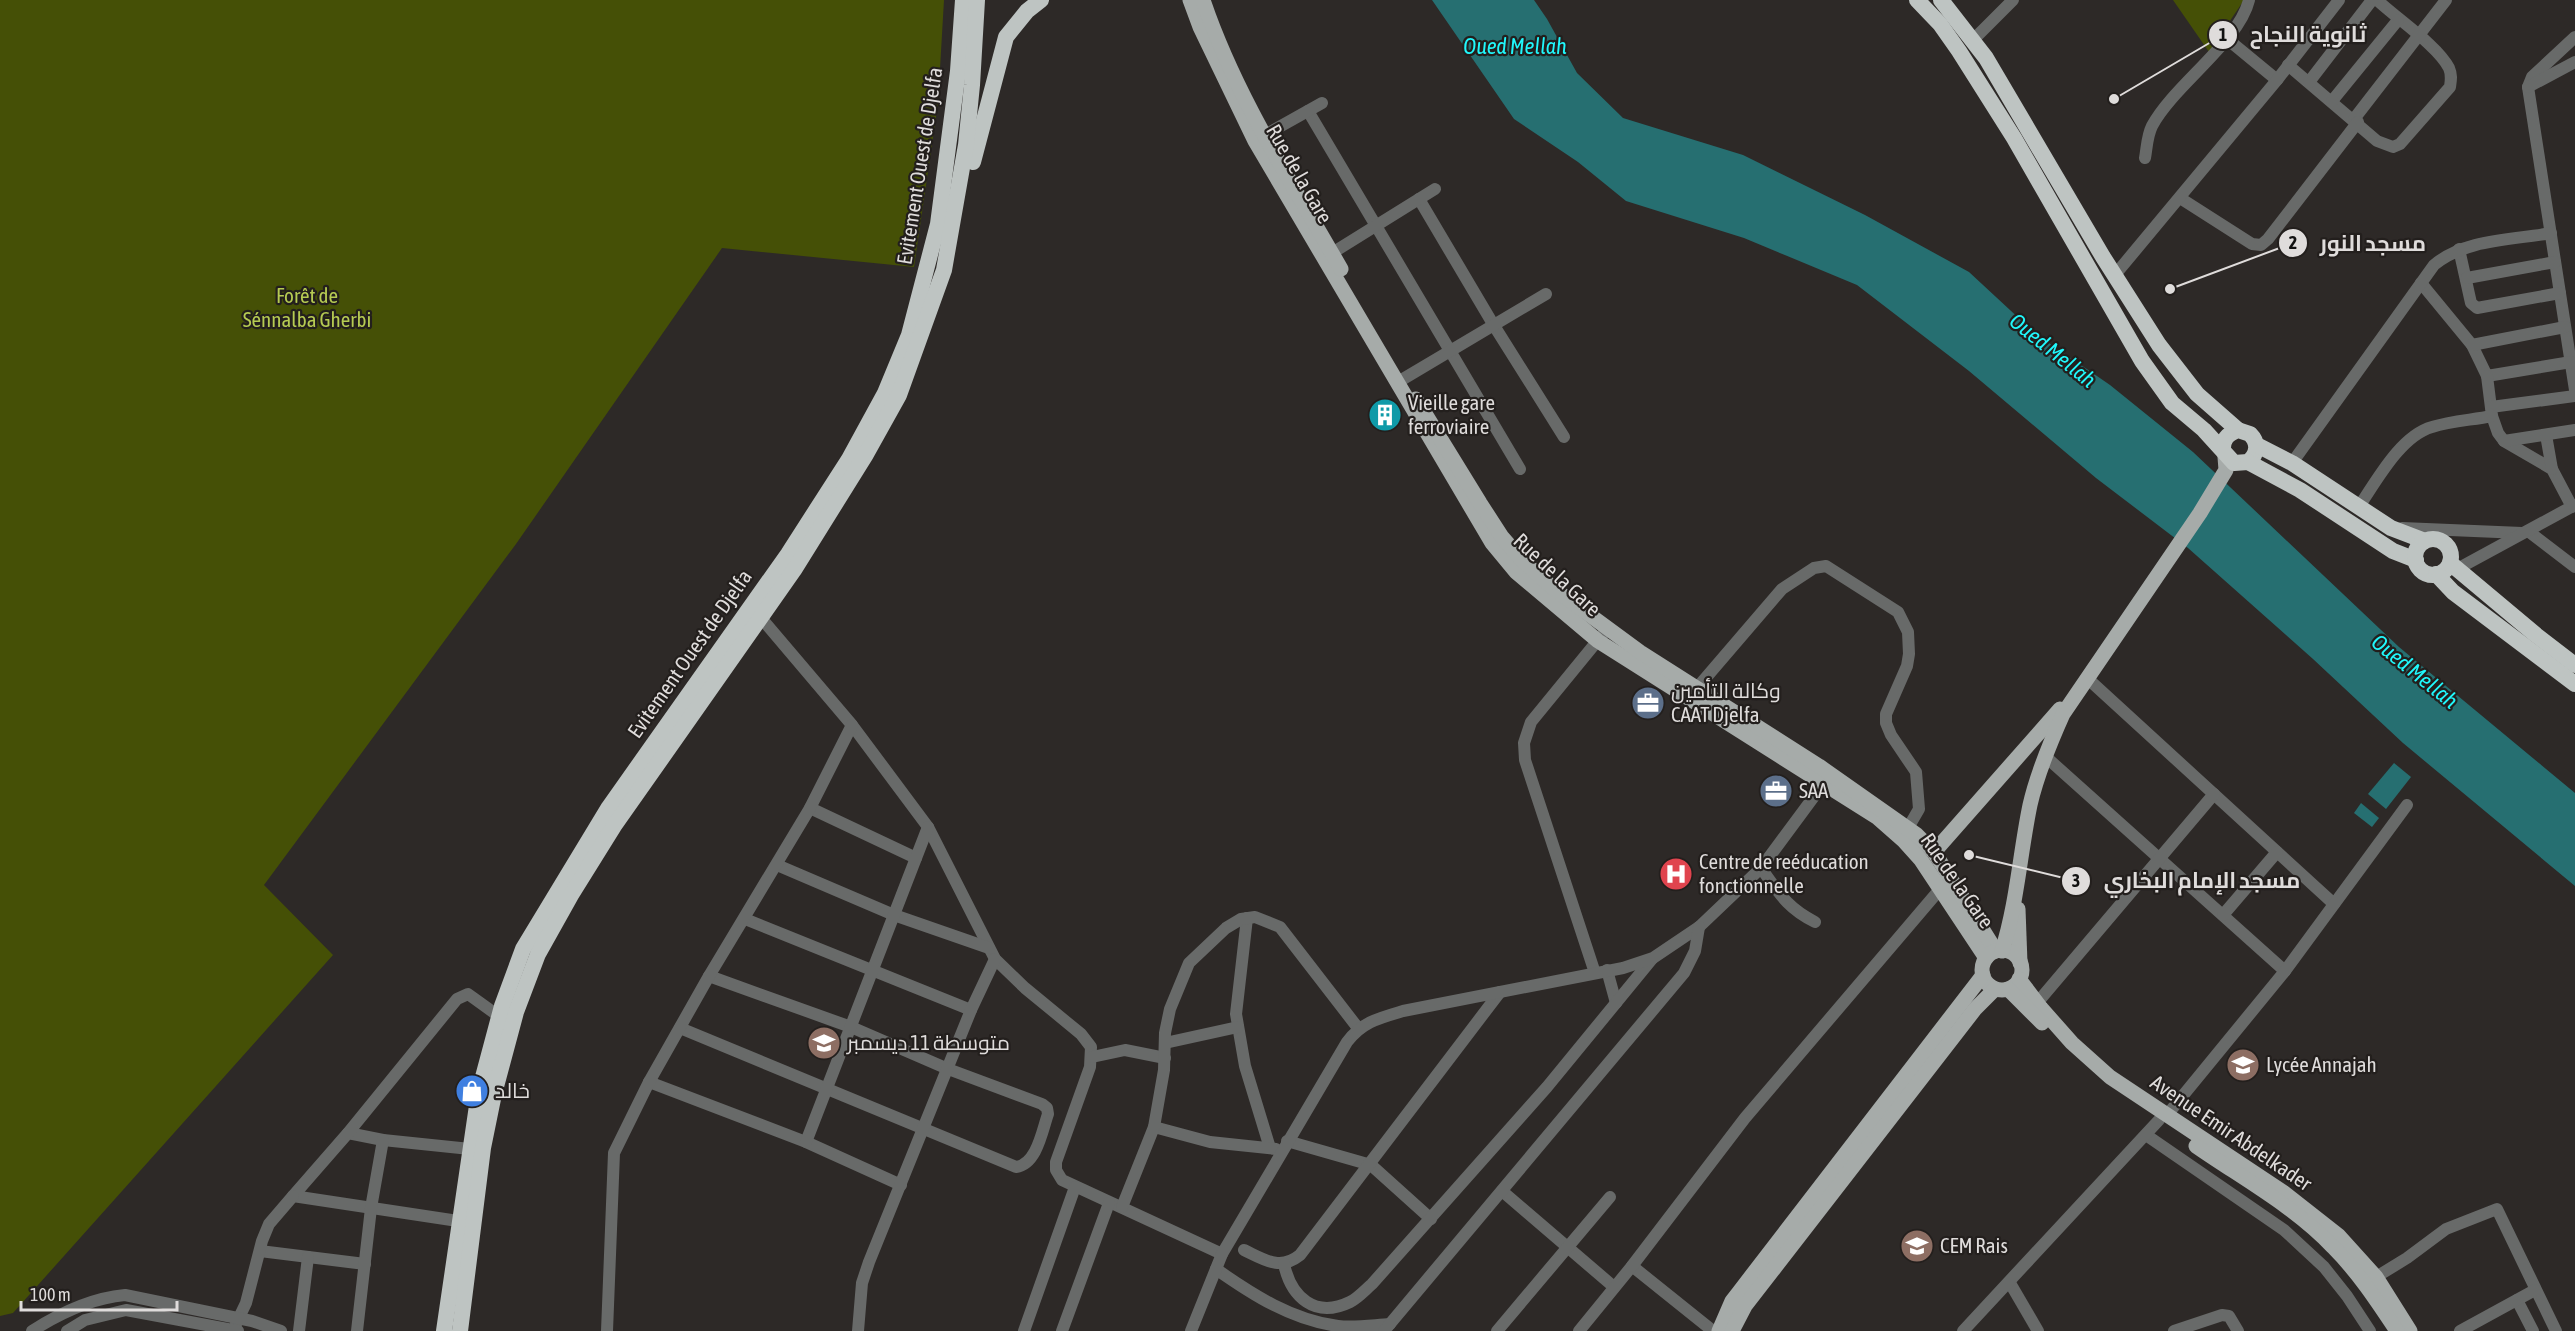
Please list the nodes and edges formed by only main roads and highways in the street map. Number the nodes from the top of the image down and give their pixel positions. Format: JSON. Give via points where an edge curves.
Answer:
{"nodes":[{"id":1,"x":963,"y":0,"type":"edge"},
{"id":2,"x":977,"y":0,"type":"edge"},
{"id":3,"x":1041,"y":0,"type":"edge"},
{"id":4,"x":1190,"y":0,"type":"edge"},
{"id":5,"x":1203,"y":0,"type":"edge"},
{"id":6,"x":1917,"y":0,"type":"edge"},
{"id":7,"x":1941,"y":0,"type":"edge"},
{"id":8,"x":944,"y":270,"type":"junction"},
{"id":9,"x":2238,"y":430,"type":"junction"},
{"id":10,"x":2257,"y":446,"type":"junction"},
{"id":11,"x":2232,"y":461,"type":"junction"},
{"id":12,"x":2425,"y":541,"type":"junction"},
{"id":13,"x":2416,"y":560,"type":"junction"},
{"id":14,"x":2454,"y":565,"type":"junction"},
{"id":15,"x":2436,"y":574,"type":"junction"},
{"id":16,"x":756,"y":611,"type":"junction"},
{"id":17,"x":2573,"y":658,"type":"edge"},
{"id":18,"x":2088,"y":678,"type":"junction"},
{"id":19,"x":2575,"y":684,"type":"edge"},
{"id":20,"x":1827,"y":778,"type":"junction"},
{"id":21,"x":1934,"y":852,"type":"junction"},
{"id":22,"x":2016,"y":887,"type":"junction"},
{"id":23,"x":1995,"y":953,"type":"junction"},
{"id":24,"x":2020,"y":963,"type":"junction"},
{"id":25,"x":1983,"y":975,"type":"junction"},
{"id":26,"x":2008,"y":986,"type":"junction"},
{"id":27,"x":2163,"y":1117,"type":"junction"},
{"id":28,"x":1723,"y":1329,"type":"edge"},
{"id":29,"x":444,"y":1331,"type":"edge"},
{"id":30,"x":460,"y":1331,"type":"edge"},
{"id":31,"x":2397,"y":1331,"type":"edge"},
{"id":32,"x":2410,"y":1331,"type":"edge"}],
"edges":[{"from":1,"to":16,"type":"highway","name":"Evitement Ouest de Djelfa","via":[[938,224],[909,335],[885,393],[849,459]]},
{"from":2,"to":8,"type":"highway","via":[[966,145]]},
{"from":3,"to":8,"type":"highway","via":[[1027,10],[1006,37]]},
{"from":4,"to":20,"type":"main road","name":"Rue de la Gare","via":[[1255,141],[1492,543],[1516,572],[1598,641]]},
{"from":5,"to":20,"type":"main road","name":"Rue de la Gare","via":[[1265,135],[1403,379],[1516,553],[1553,588],[1640,652]]},
{"from":6,"to":11,"type":"highway","via":[[1959,51],[2014,138],[2142,361],[2172,403]]},
{"from":7,"to":9,"type":"highway","via":[[1973,40],[2114,276],[2178,371],[2197,394]]},
{"from":8,"to":16,"type":"highway","via":[[899,395],[794,570]]},
{"from":9,"to":10,"type":"highway","via":[[2250,434]]},
{"from":9,"to":11,"type":"highway","via":[[2224,440]]},
{"from":10,"to":11,"type":"highway","via":[[2255,455]]},
{"from":10,"to":12,"type":"highway","via":[[2292,463],[2391,528]]},
{"from":11,"to":13,"type":"highway","via":[[2300,490],[2393,551]]},
{"from":11,"to":18,"type":"main road"},
{"from":12,"to":13,"type":"highway","via":[[2417,549]]},
{"from":12,"to":14,"type":"highway","via":[[2445,543]]},
{"from":13,"to":15,"type":"highway","via":[[2421,570]]},
{"from":14,"to":15,"type":"highway"},
{"from":14,"to":17,"type":"highway","via":[[2536,635]]},
{"from":15,"to":19,"type":"highway","via":[[2453,592]]},
{"from":16,"to":29,"type":"highway","name":"Evitement Ouest de Djelfa","via":[[635,770],[523,949],[479,1092]]},
{"from":16,"to":30,"type":"highway","name":"Evitement Ouest de Djelfa","via":[[602,845],[538,954],[516,1012],[494,1094],[483,1148]]},
{"from":18,"to":21,"type":"main road"},
{"from":18,"to":22,"type":"main road","via":[[2063,714],[2046,757],[2031,803]]},
{"from":20,"to":21,"type":"main road","name":"Rue de la Gare","via":[[1908,828]]},
{"from":20,"to":23,"type":"main road","name":"Rue de la Gare","via":[[1903,840]]},
{"from":21,"to":23,"type":"main road","name":"Rue de la Gare"},
{"from":22,"to":23,"type":"main road"},
{"from":22,"to":24,"type":"main road"},
{"from":23,"to":24,"type":"main road","via":[[2013,954]]},
{"from":23,"to":25,"type":"main road","via":[[1982,969]]},
{"from":24,"to":26,"type":"main road"},
{"from":25,"to":26,"type":"main road","via":[[1990,986]]},
{"from":25,"to":28,"type":"main road","via":[[1739,1292]]},
{"from":26,"to":27,"type":"main road","name":"Avenue Emir Abdelkader","via":[[2037,1003],[2072,1043]]},
{"from":26,"to":27,"type":"main road","name":"Avenue Emir Abdelkader","via":[[2073,1056]]},
{"from":26,"to":28,"type":"main road","via":[[1976,1009]]},
{"from":27,"to":31,"type":"main road","name":"Avenue Emir Abdelkader","via":[[2324,1238],[2366,1284]]},
{"from":27,"to":32,"type":"main road","name":"Avenue Emir Abdelkader","via":[[2256,1173],[2339,1236],[2376,1277]]}]}
